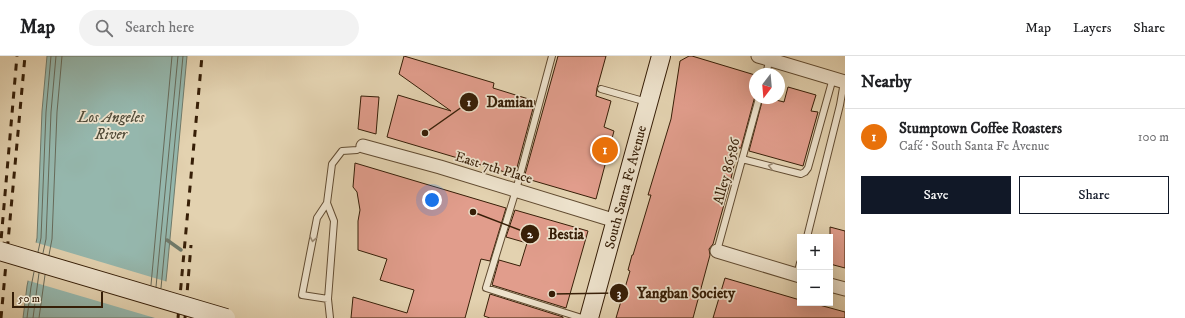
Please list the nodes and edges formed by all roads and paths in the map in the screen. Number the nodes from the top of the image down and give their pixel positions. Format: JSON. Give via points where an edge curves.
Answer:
{"nodes":[{"id":1,"x":552,"y":56,"type":"edge"},
{"id":2,"x":661,"y":56,"type":"edge"},
{"id":3,"x":766,"y":57,"type":"edge"},
{"id":4,"x":766,"y":68,"type":"edge"},
{"id":5,"x":841,"y":81,"type":"edge"},
{"id":6,"x":601,"y":89,"type":"dead end"},
{"id":7,"x":648,"y":102,"type":"junction"},
{"id":8,"x":757,"y":104,"type":"edge"},
{"id":9,"x":363,"y":146,"type":"joint"},
{"id":10,"x":742,"y":159,"type":"junction"},
{"id":11,"x":516,"y":190,"type":"junction"},
{"id":12,"x":327,"y":203,"type":"junction"},
{"id":13,"x":616,"y":221,"type":"junction"},
{"id":14,"x":808,"y":234,"type":"edge"},
{"id":15,"x":0,"y":251,"type":"edge"},
{"id":16,"x":717,"y":251,"type":"joint"},
{"id":17,"x":797,"y":271,"type":"edge"},
{"id":18,"x":833,"y":286,"type":"edge"},
{"id":19,"x":845,"y":289,"type":"edge"},
{"id":20,"x":328,"y":299,"type":"junction"},
{"id":21,"x":226,"y":318,"type":"edge"},
{"id":22,"x":330,"y":318,"type":"edge"},
{"id":23,"x":582,"y":318,"type":"edge"},
{"id":24,"x":589,"y":318,"type":"edge"}],
"edges":[{"from":1,"to":11,"type":"lane"},
{"from":2,"to":7,"type":"main road","name":"South Santa Fe Avenue"},
{"from":3,"to":4,"type":"lane"},
{"from":3,"to":5,"type":"street"},
{"from":5,"to":10,"type":"lane","one_way":true,"via":[[805,172],[800,174]]},
{"from":5,"to":14,"type":"lane","via":[[840,105]]},
{"from":6,"to":7,"type":"lane"},
{"from":7,"to":13,"type":"main road","name":"South Santa Fe Avenue"},
{"from":8,"to":10,"type":"lane","name":"Alley 86586"},
{"from":9,"to":11,"type":"street","name":"East 7th Place"},
{"from":9,"to":12,"type":"lane","via":[[357,150],[342,151],[332,164]]},
{"from":10,"to":16,"type":"lane","name":"Alley 86586"},
{"from":11,"to":13,"type":"street","name":"East 7th Place"},
{"from":11,"to":23,"type":"lane","via":[[486,288]]},
{"from":12,"to":20,"type":"lane","via":[[334,221]]},
{"from":12,"to":20,"type":"lane","one_way":true,"via":[[317,218],[302,295]]},
{"from":13,"to":24,"type":"main road","name":"South Santa Fe Avenue"},
{"from":15,"to":21,"type":"main road","bridge":true},
{"from":16,"to":17,"type":"street"},
{"from":18,"to":19,"type":"street"},
{"from":20,"to":22,"type":"lane"}]}
